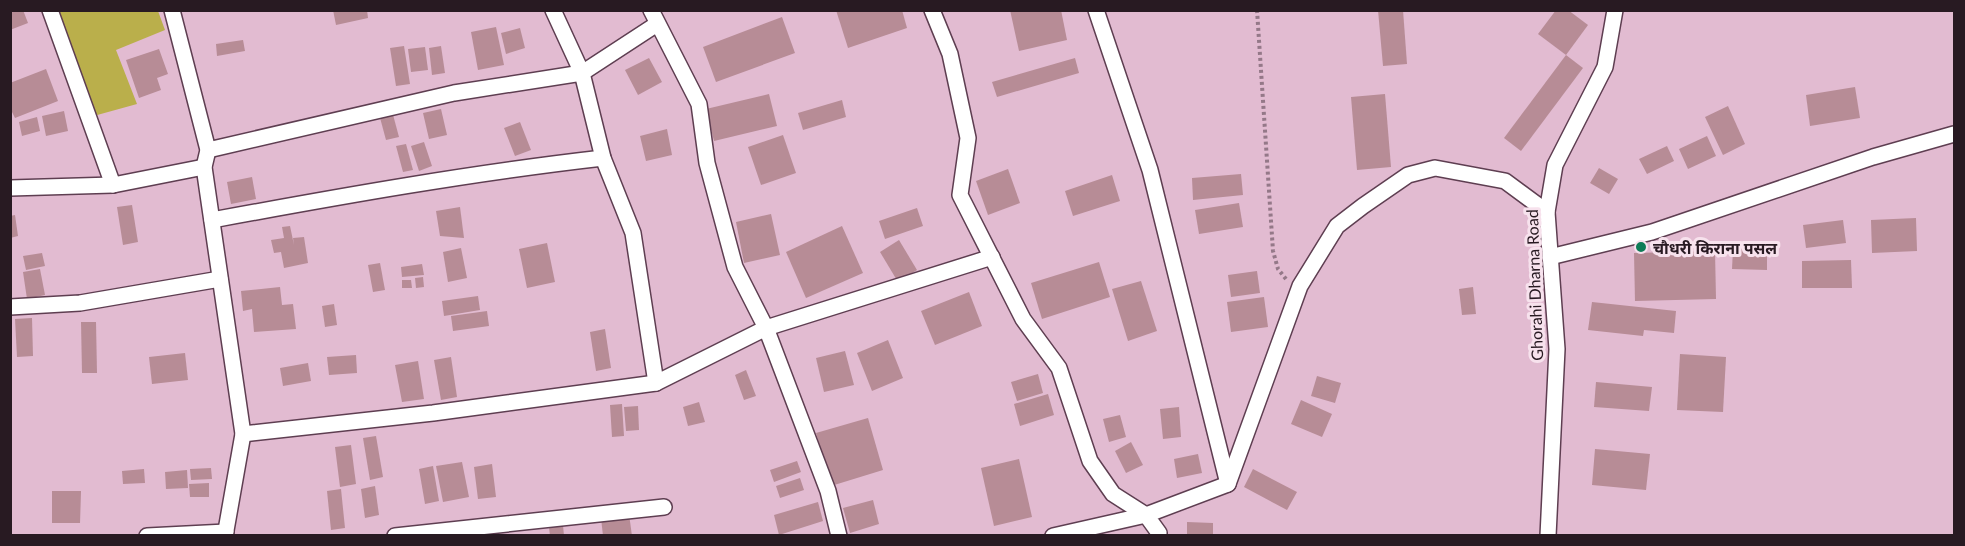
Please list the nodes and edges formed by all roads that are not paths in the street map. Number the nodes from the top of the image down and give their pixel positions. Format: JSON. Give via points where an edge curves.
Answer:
{"nodes":[{"id":1,"x":50,"y":10,"type":"edge"},
{"id":2,"x":172,"y":10,"type":"edge"},
{"id":3,"x":553,"y":10,"type":"edge"},
{"id":4,"x":932,"y":10,"type":"edge"},
{"id":5,"x":1096,"y":10,"type":"edge"},
{"id":6,"x":1615,"y":10,"type":"edge"},
{"id":7,"x":654,"y":17,"type":"edge"},
{"id":8,"x":582,"y":73,"type":"junction"},
{"id":9,"x":1954,"y":134,"type":"edge"},
{"id":10,"x":208,"y":150,"type":"junction"},
{"id":11,"x":603,"y":158,"type":"junction"},
{"id":12,"x":204,"y":167,"type":"junction"},
{"id":13,"x":113,"y":185,"type":"junction"},
{"id":14,"x":10,"y":188,"type":"edge"},
{"id":15,"x":1547,"y":212,"type":"junction"},
{"id":16,"x":212,"y":220,"type":"junction"},
{"id":17,"x":1550,"y":256,"type":"junction"},
{"id":18,"x":992,"y":257,"type":"junction"},
{"id":19,"x":220,"y":279,"type":"junction"},
{"id":20,"x":10,"y":307,"type":"edge"},
{"id":21,"x":766,"y":328,"type":"junction"},
{"id":22,"x":656,"y":383,"type":"junction"},
{"id":23,"x":243,"y":434,"type":"junction"},
{"id":24,"x":1228,"y":484,"type":"junction"},
{"id":25,"x":664,"y":507,"type":"dead end"},
{"id":26,"x":1146,"y":515,"type":"junction"},
{"id":27,"x":226,"y":534,"type":"edge"},
{"id":28,"x":147,"y":536,"type":"edge"},
{"id":29,"x":395,"y":536,"type":"edge"},
{"id":30,"x":838,"y":536,"type":"edge"},
{"id":31,"x":1053,"y":536,"type":"edge"},
{"id":32,"x":1158,"y":536,"type":"edge"},
{"id":33,"x":1548,"y":536,"type":"edge"}],
"edges":[{"from":1,"to":13,"type":"street"},
{"from":2,"to":10,"type":"street"},
{"from":3,"to":8,"type":"street"},
{"from":4,"to":18,"type":"street","via":[[950,54],[968,138],[960,195]]},
{"from":5,"to":24,"type":"street","via":[[1150,170]]},
{"from":6,"to":15,"type":"street","name":"Ghorahi Dharna Road","via":[[1605,67],[1555,165]]},
{"from":7,"to":8,"type":"street"},
{"from":7,"to":21,"type":"street","via":[[699,104],[707,163],[735,267]]},
{"from":8,"to":10,"type":"street","via":[[453,93]]},
{"from":8,"to":11,"type":"street"},
{"from":9,"to":17,"type":"street","via":[[1873,157],[1652,232]]},
{"from":10,"to":12,"type":"street"},
{"from":11,"to":16,"type":"street","via":[[408,185]]},
{"from":11,"to":22,"type":"street","via":[[633,233]]},
{"from":12,"to":13,"type":"street"},
{"from":12,"to":16,"type":"street"},
{"from":13,"to":14,"type":"street"},
{"from":15,"to":17,"type":"street","name":"Ghorahi Dharna Road"},
{"from":15,"to":24,"type":"street","via":[[1505,181],[1435,168],[1408,175],[1337,226],[1300,286]]},
{"from":16,"to":19,"type":"street"},
{"from":17,"to":33,"type":"street","name":"Ghorahi Dharna Road","via":[[1557,349]]},
{"from":18,"to":21,"type":"street"},
{"from":18,"to":26,"type":"street","via":[[1023,319],[1059,368],[1090,461],[1113,494]]},
{"from":19,"to":20,"type":"street","via":[[80,303]]},
{"from":19,"to":23,"type":"street"},
{"from":21,"to":22,"type":"street"},
{"from":21,"to":30,"type":"street","via":[[828,492]]},
{"from":22,"to":23,"type":"street"},
{"from":23,"to":27,"type":"street"},
{"from":24,"to":26,"type":"street"},
{"from":25,"to":29,"type":"street"},
{"from":26,"to":31,"type":"street"},
{"from":26,"to":32,"type":"street"},
{"from":27,"to":28,"type":"street"}]}
